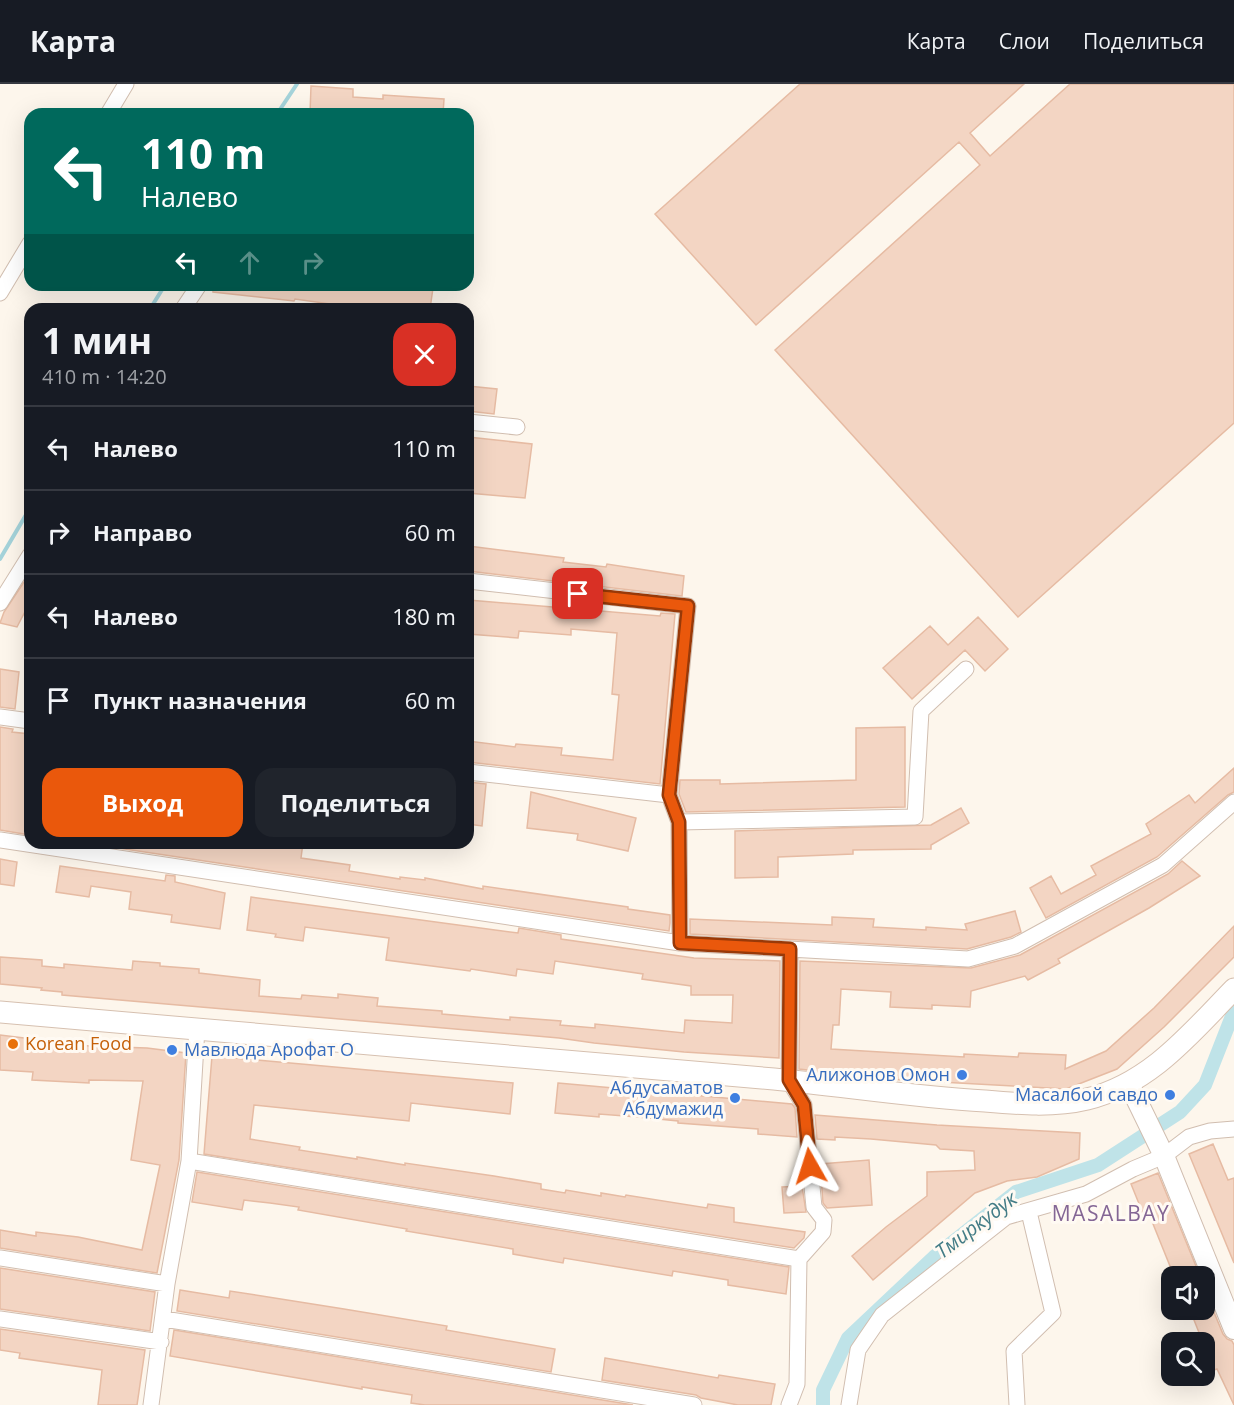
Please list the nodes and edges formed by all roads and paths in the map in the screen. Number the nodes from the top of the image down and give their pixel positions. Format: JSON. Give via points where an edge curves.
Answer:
{"nodes":[{"id":1,"x":126,"y":84,"type":"edge"},
{"id":2,"x":112,"y":108,"type":"edge"},
{"id":3,"x":24,"y":253,"type":"edge"},
{"id":4,"x":0,"y":293,"type":"edge"},
{"id":5,"x":474,"y":423,"type":"edge"},
{"id":6,"x":517,"y":427,"type":"dead end"},
{"id":7,"x":24,"y":565,"type":"edge"},
{"id":8,"x":474,"y":582,"type":"edge"},
{"id":9,"x":0,"y":603,"type":"edge"},
{"id":10,"x":966,"y":669,"type":"dead end"},
{"id":11,"x":0,"y":717,"type":"edge"},
{"id":12,"x":24,"y":720,"type":"edge"},
{"id":13,"x":474,"y":772,"type":"edge"},
{"id":14,"x":669,"y":795,"type":"junction"},
{"id":15,"x":1234,"y":802,"type":"edge"},
{"id":16,"x":679,"y":822,"type":"junction"},
{"id":17,"x":0,"y":840,"type":"edge"},
{"id":18,"x":24,"y":844,"type":"edge"},
{"id":19,"x":59,"y":849,"type":"edge"},
{"id":20,"x":680,"y":943,"type":"junction"},
{"id":21,"x":790,"y":949,"type":"junction"},
{"id":22,"x":1234,"y":989,"type":"edge"},
{"id":23,"x":0,"y":1012,"type":"edge"},
{"id":24,"x":197,"y":1028,"type":"junction"},
{"id":25,"x":789,"y":1080,"type":"junction"},
{"id":26,"x":1129,"y":1084,"type":"junction"},
{"id":27,"x":1234,"y":1129,"type":"edge"},
{"id":28,"x":1164,"y":1156,"type":"junction"},
{"id":29,"x":189,"y":1161,"type":"junction"},
{"id":30,"x":1029,"y":1212,"type":"junction"},
{"id":31,"x":0,"y":1258,"type":"edge"},
{"id":32,"x":799,"y":1259,"type":"junction"},
{"id":33,"x":167,"y":1284,"type":"junction"},
{"id":34,"x":0,"y":1319,"type":"edge"},
{"id":35,"x":164,"y":1319,"type":"junction"},
{"id":36,"x":1234,"y":1329,"type":"edge"},
{"id":37,"x":161,"y":1342,"type":"junction"},
{"id":38,"x":151,"y":1405,"type":"edge"},
{"id":39,"x":694,"y":1405,"type":"edge"},
{"id":40,"x":789,"y":1405,"type":"edge"},
{"id":41,"x":849,"y":1405,"type":"edge"},
{"id":42,"x":1017,"y":1405,"type":"edge"}],
"edges":[{"from":1,"to":2,"type":"street"},
{"from":3,"to":4,"type":"street"},
{"from":5,"to":6,"type":"street"},
{"from":7,"to":9,"type":"street"},
{"from":8,"to":14,"type":"street","via":[[688,606]]},
{"from":10,"to":16,"type":"street","via":[[921,711],[915,818]]},
{"from":11,"to":12,"type":"street"},
{"from":13,"to":14,"type":"street"},
{"from":14,"to":16,"type":"street"},
{"from":15,"to":21,"type":"street","via":[[1163,865],[1015,946],[968,959]]},
{"from":16,"to":20,"type":"street"},
{"from":17,"to":18,"type":"street"},
{"from":19,"to":20,"type":"street"},
{"from":20,"to":21,"type":"street"},
{"from":21,"to":25,"type":"street"},
{"from":22,"to":26,"type":"main road","via":[[1182,1043]]},
{"from":23,"to":24,"type":"main road"},
{"from":24,"to":25,"type":"main road"},
{"from":24,"to":29,"type":"street"},
{"from":25,"to":26,"type":"main road","via":[[954,1099],[1053,1104],[1087,1099]]},
{"from":25,"to":32,"type":"street","via":[[804,1105],[814,1207],[824,1220],[823,1232]]},
{"from":26,"to":28,"type":"street"},
{"from":27,"to":28,"type":"street","via":[[1189,1137]]},
{"from":28,"to":30,"type":"street","via":[[1086,1194]]},
{"from":28,"to":36,"type":"street"},
{"from":29,"to":32,"type":"street"},
{"from":29,"to":33,"type":"street"},
{"from":30,"to":41,"type":"street","via":[[1006,1217],[882,1316],[858,1350]]},
{"from":30,"to":42,"type":"street","via":[[1053,1313],[1014,1352]]},
{"from":31,"to":33,"type":"street"},
{"from":32,"to":40,"type":"street","via":[[797,1384]]},
{"from":33,"to":35,"type":"street"},
{"from":34,"to":37,"type":"street"},
{"from":35,"to":37,"type":"street"},
{"from":35,"to":39,"type":"street"},
{"from":37,"to":38,"type":"street"}]}
